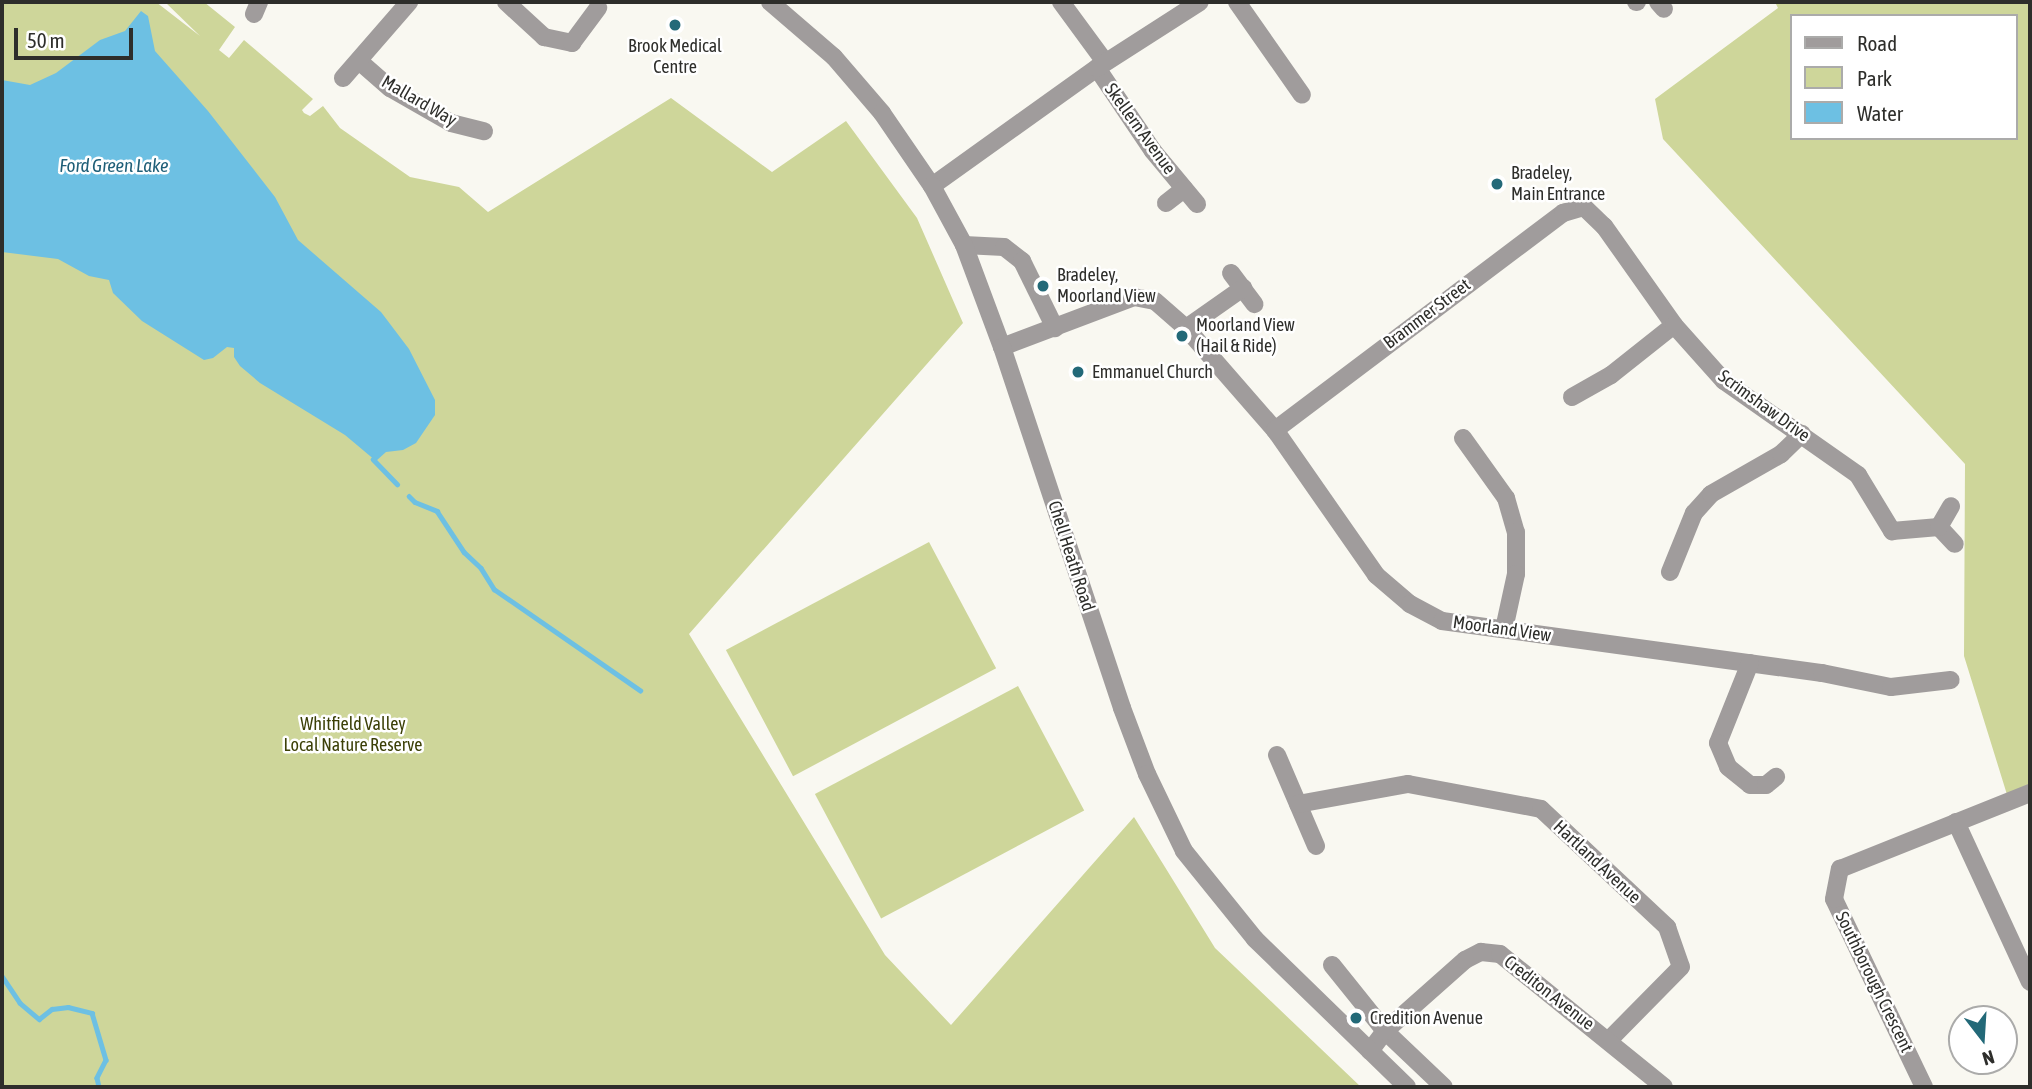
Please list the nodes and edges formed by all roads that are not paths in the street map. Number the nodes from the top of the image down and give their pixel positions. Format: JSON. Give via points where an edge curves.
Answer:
{"nodes":[{"id":1,"x":506,"y":2,"type":"edge"},
{"id":2,"x":770,"y":2,"type":"edge"},
{"id":3,"x":1061,"y":2,"type":"edge"},
{"id":4,"x":1200,"y":2,"type":"edge"},
{"id":5,"x":1237,"y":2,"type":"edge"},
{"id":6,"x":404,"y":3,"type":"edge"},
{"id":7,"x":598,"y":8,"type":"dead end"},
{"id":8,"x":359,"y":61,"type":"junction"},
{"id":9,"x":1101,"y":65,"type":"junction"},
{"id":10,"x":343,"y":78,"type":"dead end"},
{"id":11,"x":1302,"y":95,"type":"dead end"},
{"id":12,"x":484,"y":131,"type":"dead end"},
{"id":13,"x":932,"y":186,"type":"junction"},
{"id":14,"x":1184,"y":189,"type":"junction"},
{"id":15,"x":1166,"y":203,"type":"dead end"},
{"id":16,"x":1197,"y":204,"type":"dead end"},
{"id":17,"x":1584,"y":207,"type":"joint"},
{"id":18,"x":964,"y":245,"type":"junction"},
{"id":19,"x":1231,"y":273,"type":"dead end"},
{"id":20,"x":1242,"y":288,"type":"junction"},
{"id":21,"x":1254,"y":304,"type":"dead end"},
{"id":22,"x":1674,"y":325,"type":"junction"},
{"id":23,"x":1055,"y":328,"type":"junction"},
{"id":24,"x":1186,"y":328,"type":"junction"},
{"id":25,"x":1002,"y":347,"type":"junction"},
{"id":26,"x":1572,"y":397,"type":"dead end"},
{"id":27,"x":1275,"y":430,"type":"junction"},
{"id":28,"x":1802,"y":434,"type":"junction"},
{"id":29,"x":1463,"y":438,"type":"dead end"},
{"id":30,"x":1951,"y":506,"type":"dead end"},
{"id":31,"x":1939,"y":527,"type":"junction"},
{"id":32,"x":1955,"y":544,"type":"dead end"},
{"id":33,"x":1670,"y":572,"type":"dead end"},
{"id":34,"x":1504,"y":629,"type":"junction"},
{"id":35,"x":1750,"y":663,"type":"junction"},
{"id":36,"x":1951,"y":680,"type":"dead end"},
{"id":37,"x":1277,"y":755,"type":"dead end"},
{"id":38,"x":1776,"y":777,"type":"dead end"},
{"id":39,"x":2030,"y":793,"type":"edge"},
{"id":40,"x":1297,"y":804,"type":"junction"},
{"id":41,"x":1956,"y":822,"type":"junction"},
{"id":42,"x":1316,"y":846,"type":"dead end"},
{"id":43,"x":1332,"y":965,"type":"dead end"},
{"id":44,"x":2030,"y":982,"type":"edge"},
{"id":45,"x":1385,"y":1031,"type":"junction"},
{"id":46,"x":1609,"y":1040,"type":"junction"},
{"id":47,"x":1370,"y":1051,"type":"junction"},
{"id":48,"x":1407,"y":1087,"type":"edge"},
{"id":49,"x":1444,"y":1087,"type":"edge"},
{"id":50,"x":1664,"y":1087,"type":"edge"},
{"id":51,"x":1924,"y":1087,"type":"edge"}],
"edges":[{"from":1,"to":7,"type":"street","via":[[544,37],[572,43]]},
{"from":2,"to":13,"type":"street","name":"Chell Heath Road","via":[[834,57],[882,113]]},
{"from":3,"to":9,"type":"street","name":"Skellern Avenue"},
{"from":4,"to":9,"type":"street"},
{"from":5,"to":11,"type":"street"},
{"from":6,"to":8,"type":"street"},
{"from":8,"to":10,"type":"street"},
{"from":8,"to":12,"type":"street","name":"Mallard Way","via":[[390,88],[451,123]]},
{"from":9,"to":13,"type":"street"},
{"from":9,"to":14,"type":"street","name":"Skellern Avenue","via":[[1153,151]]},
{"from":13,"to":18,"type":"street","name":"Chell Heath Road"},
{"from":14,"to":15,"type":"street","name":"Skellern Avenue"},
{"from":14,"to":16,"type":"street","name":"Skellern Avenue"},
{"from":17,"to":22,"type":"street","name":"Scrimshaw Drive","via":[[1604,226]]},
{"from":17,"to":27,"type":"street","name":"Brammer Street","via":[[1566,211]]},
{"from":18,"to":23,"type":"street","via":[[1004,247],[1023,261]]},
{"from":18,"to":25,"type":"street","name":"Chell Heath Road"},
{"from":19,"to":20,"type":"street"},
{"from":20,"to":21,"type":"street"},
{"from":20,"to":24,"type":"street"},
{"from":22,"to":26,"type":"street","via":[[1611,375]]},
{"from":22,"to":28,"type":"street","name":"Scrimshaw Drive","via":[[1724,381]]},
{"from":23,"to":24,"type":"street","name":"Moorland View","via":[[1134,297],[1155,301]]},
{"from":23,"to":25,"type":"street","name":"Moorland View"},
{"from":24,"to":27,"type":"street","name":"Moorland View"},
{"from":25,"to":47,"type":"street","name":"Chell Heath Road","via":[[1122,708],[1184,851],[1255,939]]},
{"from":27,"to":34,"type":"street","name":"Moorland View","via":[[1376,575],[1410,604],[1442,621]]},
{"from":28,"to":31,"type":"street","name":"Scrimshaw Drive","via":[[1858,475],[1892,531]]},
{"from":28,"to":33,"type":"street","via":[[1781,454],[1711,494],[1694,513]]},
{"from":29,"to":34,"type":"street","via":[[1506,498],[1516,532],[1516,574]]},
{"from":30,"to":31,"type":"street"},
{"from":31,"to":32,"type":"street"},
{"from":34,"to":35,"type":"street","name":"Moorland View"},
{"from":35,"to":36,"type":"street","name":"Moorland View","via":[[1891,687]]},
{"from":35,"to":38,"type":"street","via":[[1718,743],[1728,766],[1750,785],[1766,785]]},
{"from":37,"to":40,"type":"street"},
{"from":39,"to":41,"type":"street","name":"Southborough Crescent"},
{"from":40,"to":42,"type":"street"},
{"from":40,"to":46,"type":"street","name":"Hartland Avenue","via":[[1408,784],[1541,809],[1667,927],[1681,967]]},
{"from":41,"to":44,"type":"street"},
{"from":41,"to":51,"type":"street","name":"Southborough Crescent","via":[[1840,869],[1834,899]]},
{"from":43,"to":45,"type":"street"},
{"from":45,"to":46,"type":"street","name":"Crediton Avenue","via":[[1465,960],[1481,952],[1500,954]]},
{"from":45,"to":47,"type":"street","name":"Crediton Avenue"},
{"from":45,"to":49,"type":"street"},
{"from":46,"to":50,"type":"street","name":"Crediton Avenue"},
{"from":47,"to":48,"type":"street","name":"Chell Heath Road"}]}
